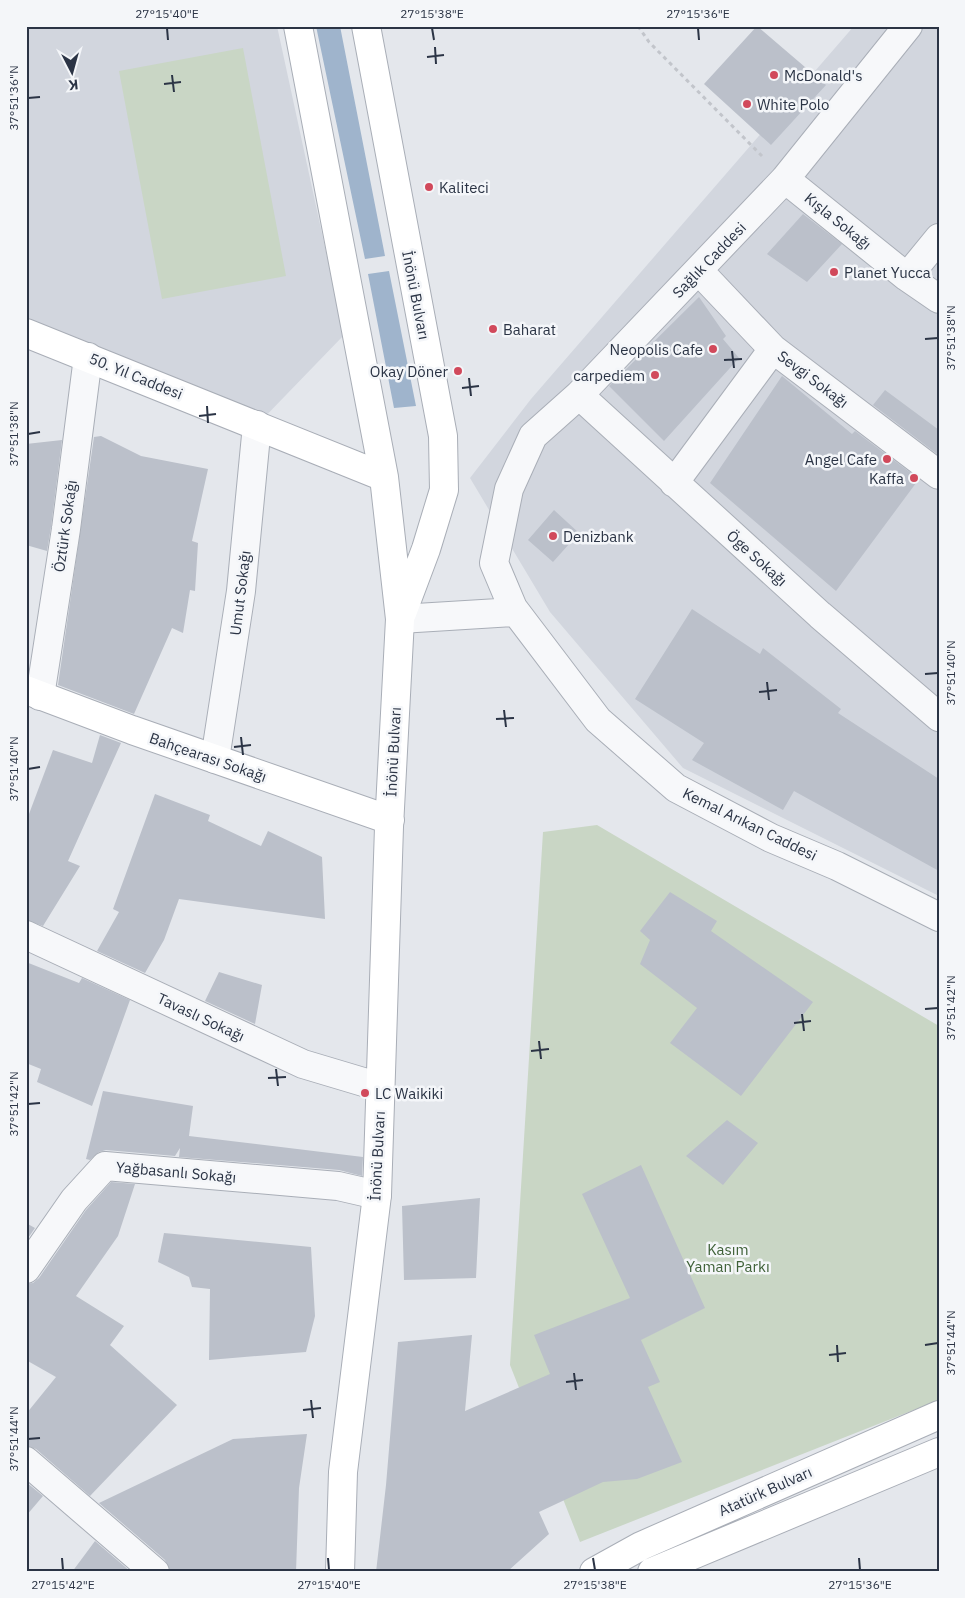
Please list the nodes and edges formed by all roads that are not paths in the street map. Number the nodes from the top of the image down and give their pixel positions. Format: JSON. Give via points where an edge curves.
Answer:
{"nodes":[{"id":1,"x":298,"y":26,"type":"edge"},
{"id":2,"x":366,"y":26,"type":"edge"},
{"id":3,"x":908,"y":26,"type":"edge"},
{"id":4,"x":785,"y":179,"type":"junction"},
{"id":5,"x":939,"y":238,"type":"edge"},
{"id":6,"x":699,"y":271,"type":"junction"},
{"id":7,"x":907,"y":277,"type":"junction"},
{"id":8,"x":939,"y":298,"type":"edge"},
{"id":9,"x":26,"y":333,"type":"edge"},
{"id":10,"x":773,"y":349,"type":"junction"},
{"id":11,"x":88,"y":357,"type":"junction"},
{"id":12,"x":578,"y":395,"type":"junction"},
{"id":13,"x":258,"y":425,"type":"junction"},
{"id":14,"x":939,"y":475,"type":"edge"},
{"id":15,"x":384,"y":477,"type":"junction"},
{"id":16,"x":674,"y":483,"type":"junction"},
{"id":17,"x":508,"y":490,"type":"joint"},
{"id":18,"x":515,"y":612,"type":"junction"},
{"id":19,"x":400,"y":619,"type":"junction"},
{"id":20,"x":33,"y":693,"type":"edge"},
{"id":21,"x":939,"y":717,"type":"edge"},
{"id":22,"x":215,"y":759,"type":"junction"},
{"id":23,"x":390,"y":820,"type":"junction"},
{"id":24,"x":939,"y":917,"type":"edge"},
{"id":25,"x":26,"y":935,"type":"edge"},
{"id":26,"x":380,"y":1087,"type":"junction"},
{"id":27,"x":376,"y":1195,"type":"junction"},
{"id":28,"x":26,"y":1269,"type":"edge"},
{"id":29,"x":939,"y":1415,"type":"edge"},
{"id":30,"x":939,"y":1452,"type":"edge"},
{"id":31,"x":26,"y":1461,"type":"edge"},
{"id":32,"x":155,"y":1572,"type":"edge"},
{"id":33,"x":340,"y":1572,"type":"edge"},
{"id":34,"x":594,"y":1572,"type":"edge"},
{"id":35,"x":652,"y":1572,"type":"edge"}],
"edges":[{"from":1,"to":15,"type":"main road","name":"İnönü Bulvarı"},
{"from":2,"to":19,"type":"main road","name":"İnönü Bulvarı","via":[[443,436],[444,490]]},
{"from":3,"to":4,"type":"street","name":"Sağlık Caddesi"},
{"from":4,"to":6,"type":"street","name":"Sağlık Caddesi"},
{"from":4,"to":7,"type":"street","name":"Kışla Sokağı"},
{"from":5,"to":7,"type":"street"},
{"from":6,"to":10,"type":"street","name":"Sevgi Sokağı"},
{"from":6,"to":12,"type":"street","name":"Sağlık Caddesi"},
{"from":7,"to":8,"type":"street","name":"Kışla Sokağı"},
{"from":9,"to":11,"type":"main road","name":"50. Yıl Caddesi"},
{"from":10,"to":14,"type":"street","name":"Sevgi Sokağı"},
{"from":10,"to":16,"type":"street"},
{"from":11,"to":13,"type":"main road","name":"50. Yıl Caddesi"},
{"from":11,"to":20,"type":"street","name":"Öztürk Sokağı","via":[[66,529]]},
{"from":12,"to":16,"type":"street","name":"Öge Sokağı"},
{"from":12,"to":17,"type":"street","name":"Sağlık Caddesi","via":[[534,436]]},
{"from":13,"to":15,"type":"main road","name":"50. Yıl Caddesi"},
{"from":13,"to":22,"type":"street","name":"Umut Sokağı","via":[[241,590]]},
{"from":15,"to":19,"type":"main road","name":"İnönü Bulvarı"},
{"from":16,"to":21,"type":"street","name":"Öge Sokağı"},
{"from":17,"to":18,"type":"street","name":"Kemal Arıkan Caddesi","via":[[494,563]]},
{"from":18,"to":19,"type":"street"},
{"from":18,"to":24,"type":"street","name":"Kemal Arıkan Caddesi","via":[[598,720],[676,788],[771,838],[838,866]]},
{"from":19,"to":23,"type":"main road","name":"İnönü Bulvarı"},
{"from":20,"to":22,"type":"main road","name":"Bahçearası Sokağı"},
{"from":22,"to":23,"type":"main road","name":"Bahçearası Sokağı"},
{"from":23,"to":26,"type":"main road","name":"İnönü Bulvarı"},
{"from":25,"to":26,"type":"street","name":"Tavaslı Sokağı","via":[[303,1064]]},
{"from":26,"to":27,"type":"main road","name":"İnönü Bulvarı"},
{"from":27,"to":28,"type":"street","name":"Yağbasanlı Sokağı","via":[[338,1186],[105,1166],[74,1200]]},
{"from":27,"to":33,"type":"main road","name":"İnönü Bulvarı","via":[[343,1472]]},
{"from":29,"to":34,"type":"main road","name":"Atatürk Bulvarı","via":[[641,1546]]},
{"from":30,"to":35,"type":"main road","name":"Atatürk Bulvarı"},
{"from":31,"to":32,"type":"street"}]}
